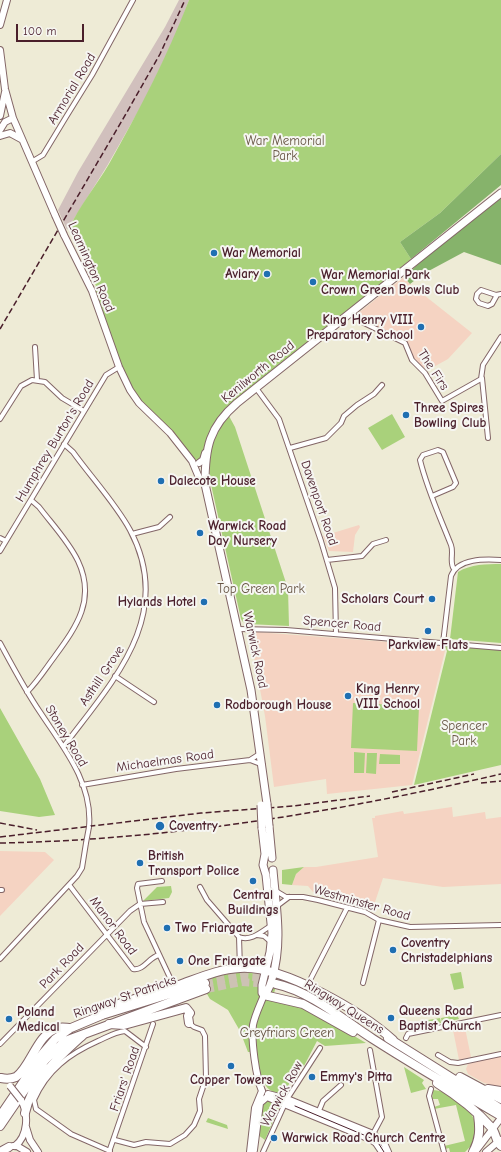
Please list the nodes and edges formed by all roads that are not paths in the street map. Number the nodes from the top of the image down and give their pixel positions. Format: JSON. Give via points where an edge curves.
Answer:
{"nodes":[{"id":1,"x":7,"y":0,"type":"edge"},
{"id":2,"x":133,"y":0,"type":"edge"},
{"id":3,"x":2,"y":13,"type":"edge"},
{"id":4,"x":0,"y":25,"type":"edge"},
{"id":5,"x":0,"y":50,"type":"edge"},
{"id":6,"x":6,"y":89,"type":"junction"},
{"id":7,"x":0,"y":116,"type":"edge"},
{"id":8,"x":13,"y":118,"type":"junction"},
{"id":9,"x":0,"y":130,"type":"edge"},
{"id":10,"x":0,"y":136,"type":"edge"},
{"id":11,"x":24,"y":142,"type":"junction"},
{"id":12,"x":33,"y":161,"type":"junction"},
{"id":13,"x":500,"y":196,"type":"edge"},
{"id":14,"x":499,"y":295,"type":"edge"},
{"id":15,"x":351,"y":313,"type":"junction"},
{"id":16,"x":501,"y":337,"type":"edge"},
{"id":17,"x":35,"y":347,"type":"dead end"},
{"id":18,"x":119,"y":367,"type":"junction"},
{"id":19,"x":482,"y":377,"type":"junction"},
{"id":20,"x":37,"y":380,"type":"junction"},
{"id":21,"x":382,"y":385,"type":"dead end"},
{"id":22,"x":256,"y":388,"type":"junction"},
{"id":23,"x":84,"y":411,"type":"junction"},
{"id":24,"x":0,"y":419,"type":"edge"},
{"id":25,"x":488,"y":438,"type":"dead end"},
{"id":26,"x":64,"y":444,"type":"junction"},
{"id":27,"x":290,"y":448,"type":"junction"},
{"id":28,"x":192,"y":461,"type":"junction"},
{"id":29,"x":202,"y":465,"type":"junction"},
{"id":30,"x":205,"y":484,"type":"junction"},
{"id":31,"x":432,"y":496,"type":"junction"},
{"id":32,"x":31,"y":500,"type":"junction"},
{"id":33,"x":170,"y":517,"type":"dead end"},
{"id":34,"x":132,"y":534,"type":"junction"},
{"id":35,"x":0,"y":538,"type":"edge"},
{"id":36,"x":386,"y":540,"type":"dead end"},
{"id":37,"x":6,"y":541,"type":"junction"},
{"id":38,"x":0,"y":551,"type":"edge"},
{"id":39,"x":501,"y":554,"type":"edge"},
{"id":40,"x":327,"y":560,"type":"junction"},
{"id":41,"x":501,"y":560,"type":"edge"},
{"id":42,"x":454,"y":569,"type":"junction"},
{"id":43,"x":238,"y":628,"type":"junction"},
{"id":44,"x":336,"y":634,"type":"junction"},
{"id":45,"x":443,"y":642,"type":"junction"},
{"id":46,"x":0,"y":643,"type":"edge"},
{"id":47,"x":501,"y":648,"type":"edge"},
{"id":48,"x":115,"y":676,"type":"junction"},
{"id":49,"x":27,"y":692,"type":"junction"},
{"id":50,"x":154,"y":702,"type":"dead end"},
{"id":51,"x":64,"y":746,"type":"junction"},
{"id":52,"x":261,"y":752,"type":"junction"},
{"id":53,"x":250,"y":760,"type":"junction"},
{"id":54,"x":263,"y":766,"type":"junction"},
{"id":55,"x":82,"y":785,"type":"junction"},
{"id":56,"x":265,"y":827,"type":"junction"},
{"id":57,"x":272,"y":858,"type":"junction"},
{"id":58,"x":264,"y":860,"type":"junction"},
{"id":59,"x":264,"y":868,"type":"junction"},
{"id":60,"x":273,"y":870,"type":"junction"},
{"id":61,"x":162,"y":881,"type":"dead end"},
{"id":62,"x":70,"y":886,"type":"junction"},
{"id":63,"x":200,"y":887,"type":"dead end"},
{"id":64,"x":275,"y":891,"type":"junction"},
{"id":65,"x":289,"y":897,"type":"junction"},
{"id":66,"x":163,"y":902,"type":"dead end"},
{"id":67,"x":140,"y":904,"type":"junction"},
{"id":68,"x":277,"y":907,"type":"junction"},
{"id":69,"x":347,"y":908,"type":"junction"},
{"id":70,"x":279,"y":920,"type":"junction"},
{"id":71,"x":379,"y":920,"type":"junction"},
{"id":72,"x":271,"y":925,"type":"junction"},
{"id":73,"x":501,"y":925,"type":"edge"},
{"id":74,"x":107,"y":934,"type":"junction"},
{"id":75,"x":256,"y":935,"type":"junction"},
{"id":76,"x":239,"y":937,"type":"junction"},
{"id":77,"x":271,"y":942,"type":"junction"},
{"id":78,"x":159,"y":955,"type":"junction"},
{"id":79,"x":0,"y":959,"type":"edge"},
{"id":80,"x":240,"y":968,"type":"junction"},
{"id":81,"x":273,"y":976,"type":"junction"},
{"id":82,"x":363,"y":983,"type":"dead end"},
{"id":83,"x":170,"y":985,"type":"junction"},
{"id":84,"x":307,"y":986,"type":"junction"},
{"id":85,"x":264,"y":996,"type":"junction"},
{"id":86,"x":102,"y":1015,"type":"junction"},
{"id":87,"x":501,"y":1015,"type":"edge"},
{"id":88,"x":190,"y":1023,"type":"joint"},
{"id":89,"x":108,"y":1024,"type":"junction"},
{"id":90,"x":153,"y":1024,"type":"dead end"},
{"id":91,"x":72,"y":1028,"type":"junction"},
{"id":92,"x":85,"y":1033,"type":"junction"},
{"id":93,"x":406,"y":1038,"type":"dead end"},
{"id":94,"x":373,"y":1039,"type":"junction"},
{"id":95,"x":397,"y":1042,"type":"junction"},
{"id":96,"x":0,"y":1044,"type":"edge"},
{"id":97,"x":146,"y":1048,"type":"junction"},
{"id":98,"x":320,"y":1048,"type":"dead end"},
{"id":99,"x":370,"y":1050,"type":"dead end"},
{"id":100,"x":391,"y":1050,"type":"junction"},
{"id":101,"x":501,"y":1054,"type":"edge"},
{"id":102,"x":438,"y":1055,"type":"dead end"},
{"id":103,"x":0,"y":1078,"type":"edge"},
{"id":104,"x":452,"y":1082,"type":"junction"},
{"id":105,"x":341,"y":1085,"type":"dead end"},
{"id":106,"x":431,"y":1089,"type":"dead end"},
{"id":107,"x":481,"y":1089,"type":"junction"},
{"id":108,"x":501,"y":1092,"type":"edge"},
{"id":109,"x":264,"y":1095,"type":"junction"},
{"id":110,"x":501,"y":1099,"type":"edge"},
{"id":111,"x":286,"y":1102,"type":"junction"},
{"id":112,"x":501,"y":1109,"type":"edge"},
{"id":113,"x":25,"y":1113,"type":"junction"},
{"id":114,"x":478,"y":1114,"type":"junction"},
{"id":115,"x":317,"y":1115,"type":"junction"},
{"id":116,"x":501,"y":1117,"type":"edge"},
{"id":117,"x":1,"y":1121,"type":"edge"},
{"id":118,"x":26,"y":1125,"type":"junction"},
{"id":119,"x":497,"y":1129,"type":"edge"},
{"id":120,"x":371,"y":1137,"type":"junction"},
{"id":121,"x":114,"y":1140,"type":"junction"},
{"id":122,"x":500,"y":1142,"type":"edge"},
{"id":123,"x":6,"y":1148,"type":"edge"},
{"id":124,"x":110,"y":1151,"type":"edge"},
{"id":125,"x":27,"y":1152,"type":"edge"},
{"id":126,"x":38,"y":1152,"type":"edge"},
{"id":127,"x":252,"y":1152,"type":"edge"},
{"id":128,"x":263,"y":1152,"type":"edge"},
{"id":129,"x":382,"y":1152,"type":"edge"},
{"id":130,"x":388,"y":1152,"type":"edge"},
{"id":131,"x":444,"y":1152,"type":"edge"},
{"id":132,"x":474,"y":1152,"type":"edge"},
{"id":133,"x":486,"y":1152,"type":"edge"}],
"edges":[{"from":1,"to":3,"type":"main road"},
{"from":2,"to":12,"type":"street","name":"Armorial Road","via":[[66,118],[43,155]]},
{"from":3,"to":4,"type":"main road"},
{"from":5,"to":6,"type":"main road","name":"Leamington Road"},
{"from":6,"to":7,"type":"main road"},
{"from":6,"to":8,"type":"main road","name":"Leamington Road"},
{"from":8,"to":9,"type":"main road","via":[[5,122]]},
{"from":8,"to":11,"type":"main road","name":"Leamington Road"},
{"from":10,"to":11,"type":"main road","via":[[10,133]]},
{"from":11,"to":12,"type":"main road","name":"Leamington Road"},
{"from":12,"to":18,"type":"main road","name":"Leamington Road","bridge":true,"via":[[64,235],[92,291]]},
{"from":13,"to":15,"type":"main road","name":"Kenilworth Road"},
{"from":14,"to":14,"type":"street","via":[[481,290],[476,299],[488,306]]},
{"from":15,"to":19,"type":"street","name":"The Firs","via":[[362,322],[405,343],[412,360],[425,373],[441,400],[458,393]]},
{"from":15,"to":22,"type":"main road","name":"Kenilworth Road"},
{"from":16,"to":19,"type":"street","via":[[484,364]]},
{"from":17,"to":20,"type":"street"},
{"from":18,"to":23,"type":"street","name":"Humphrey Burton's Road","via":[[106,375]]},
{"from":18,"to":28,"type":"main road","name":"Leamington Road","via":[[131,392],[170,433]]},
{"from":19,"to":25,"type":"street"},
{"from":20,"to":23,"type":"street","via":[[46,382],[62,398]]},
{"from":20,"to":24,"type":"street","via":[[21,386]]},
{"from":21,"to":27,"type":"street","via":[[344,416],[341,423],[326,438]]},
{"from":22,"to":27,"type":"street","name":"Davenport Road","via":[[278,417]]},
{"from":22,"to":29,"type":"main road","name":"Kenilworth Road","via":[[220,419],[213,431]]},
{"from":23,"to":26,"type":"street","name":"Humphrey Burton's Road"},
{"from":26,"to":32,"type":"street","name":"Humphrey Burton's Road"},
{"from":26,"to":34,"type":"street","name":"Asthill Grove","via":[[73,452]]},
{"from":27,"to":40,"type":"street","name":"Davenport Road"},
{"from":28,"to":29,"type":"main road"},
{"from":28,"to":30,"type":"main road","name":"Leamington Road","via":[[200,480]]},
{"from":29,"to":30,"type":"main road","name":"Warwick Road"},
{"from":30,"to":43,"type":"main road","name":"Warwick Road"},
{"from":31,"to":31,"type":"street","via":[[420,460],[423,455],[438,450],[443,452],[456,483],[453,487]]},
{"from":31,"to":42,"type":"street","via":[[452,548]]},
{"from":32,"to":37,"type":"street","name":"Humphrey Burton's Road"},
{"from":32,"to":49,"type":"street","via":[[39,506],[76,558],[83,576],[85,597],[81,615],[73,630]]},
{"from":33,"to":34,"type":"street","via":[[159,528]]},
{"from":34,"to":48,"type":"street","name":"Asthill Grove","via":[[143,567],[144,610],[133,647]]},
{"from":35,"to":37,"type":"street"},
{"from":36,"to":40,"type":"street","via":[[373,544],[362,556]]},
{"from":37,"to":38,"type":"street","name":"Humphrey Burton's Road"},
{"from":39,"to":41,"type":"street"},
{"from":40,"to":44,"type":"street","name":"Davenport Road","via":[[336,601]]},
{"from":41,"to":42,"type":"street","via":[[466,563]]},
{"from":42,"to":45,"type":"street"},
{"from":43,"to":44,"type":"street","name":"Spencer Road"},
{"from":43,"to":52,"type":"main road","name":"Warwick Road"},
{"from":44,"to":45,"type":"street","name":"Spencer Road"},
{"from":45,"to":47,"type":"street","name":"Spencer Road"},
{"from":46,"to":49,"type":"street","name":"Stoney Road"},
{"from":48,"to":50,"type":"street"},
{"from":48,"to":51,"type":"street","name":"Asthill Grove"},
{"from":49,"to":51,"type":"street","name":"Stoney Road"},
{"from":51,"to":55,"type":"street","name":"Stoney Road"},
{"from":52,"to":53,"type":"street","name":"Michaelmas Road"},
{"from":52,"to":54,"type":"main road","name":"Warwick Road"},
{"from":53,"to":54,"type":"street"},
{"from":53,"to":55,"type":"street","name":"Michaelmas Road"},
{"from":54,"to":56,"type":"main road","name":"Warwick Road","bridge":true},
{"from":55,"to":62,"type":"street","name":"Stoney Road","bridge":true,"via":[[90,813],[89,827],[82,868]]},
{"from":56,"to":57,"type":"main road","name":"Warwick Road"},
{"from":56,"to":58,"type":"main road","name":"Warwick Road"},
{"from":57,"to":58,"type":"main road"},
{"from":57,"to":60,"type":"main road","name":"Warwick Road","via":[[276,864]]},
{"from":58,"to":59,"type":"main road","name":"Warwick Road"},
{"from":59,"to":60,"type":"main road"},
{"from":59,"to":72,"type":"main road","name":"Warwick Road"},
{"from":60,"to":64,"type":"main road","name":"Warwick Road"},
{"from":61,"to":67,"type":"street","via":[[138,884]]},
{"from":62,"to":74,"type":"street","name":"Manor Road"},
{"from":62,"to":79,"type":"street","name":"Stoney Road"},
{"from":63,"to":76,"type":"street","via":[[207,900]]},
{"from":64,"to":65,"type":"street","name":"Westminster Road"},
{"from":64,"to":68,"type":"main road","name":"Warwick Road"},
{"from":65,"to":68,"type":"street"},
{"from":65,"to":69,"type":"street","name":"Westminster Road","via":[[303,896]]},
{"from":66,"to":67,"type":"street"},
{"from":67,"to":74,"type":"street","name":"Park Road"},
{"from":67,"to":78,"type":"street","via":[[144,922]]},
{"from":68,"to":70,"type":"main road","name":"Warwick Road"},
{"from":69,"to":71,"type":"street","name":"Westminster Road","via":[[365,912]]},
{"from":69,"to":84,"type":"street"},
{"from":70,"to":72,"type":"street"},
{"from":70,"to":81,"type":"main road","name":"Warwick Road"},
{"from":71,"to":73,"type":"street","name":"Westminster Road","via":[[414,928]]},
{"from":71,"to":82,"type":"street"},
{"from":72,"to":75,"type":"street"},
{"from":72,"to":77,"type":"main road","name":"Warwick Road"},
{"from":74,"to":78,"type":"street","name":"Manor Road","via":[[135,970]]},
{"from":74,"to":96,"type":"street","name":"Park Road"},
{"from":75,"to":76,"type":"street","via":[[248,938]]},
{"from":75,"to":77,"type":"street","via":[[264,936]]},
{"from":76,"to":80,"type":"street"},
{"from":77,"to":81,"type":"main road","name":"Warwick Road"},
{"from":78,"to":83,"type":"street"},
{"from":80,"to":81,"type":"highway"},
{"from":80,"to":83,"type":"highway"},
{"from":81,"to":84,"type":"highway"},
{"from":81,"to":85,"type":"main road","name":"Warwick Road","via":[[262,985]]},
{"from":81,"to":94,"type":"highway","name":"Ringway Queens"},
{"from":81,"to":95,"type":"highway","name":"Ringway Queens","via":[[300,987]]},
{"from":83,"to":86,"type":"highway","via":[[107,1008]]},
{"from":84,"to":95,"type":"highway","via":[[376,1024]]},
{"from":85,"to":94,"type":"highway","via":[[303,1004],[358,1035]]},
{"from":85,"to":109,"type":"main road","name":"Warwick Road","via":[[253,1030],[259,1078]]},
{"from":86,"to":89,"type":"highway","name":"Ringway St Patricks","via":[[205,986]]},
{"from":86,"to":91,"type":"highway","name":"Ringway St Patricks"},
{"from":87,"to":93,"type":"street","via":[[408,1034]]},
{"from":88,"to":89,"type":"highway","via":[[190,1013],[186,1008],[124,1025]]},
{"from":88,"to":121,"type":"street","via":[[204,1032],[206,1052],[206,1078],[199,1098],[200,1110],[195,1123],[185,1135],[168,1144],[146,1142],[134,1145]]},
{"from":89,"to":92,"type":"highway","name":"Ringway St Patricks"},
{"from":90,"to":97,"type":"street","name":"Friars' Road"},
{"from":91,"to":103,"type":"highway","via":[[57,1028],[39,1044],[17,1076],[9,1079]]},
{"from":91,"to":117,"type":"highway","name":"Ringway St Patricks","via":[[55,1039],[43,1053]]},
{"from":92,"to":113,"type":"highway","via":[[45,1073],[29,1097]]},
{"from":92,"to":117,"type":"highway","name":"Ringway St Patricks","via":[[69,1038],[54,1050]]},
{"from":94,"to":100,"type":"highway","name":"Ringway Queens"},
{"from":95,"to":104,"type":"highway","name":"Ringway Queens"},
{"from":95,"to":107,"type":"highway","via":[[413,1048]]},
{"from":97,"to":121,"type":"street","name":"Friars' Road"},
{"from":97,"to":124,"type":"street","via":[[125,1032],[114,1034],[75,1052],[53,1071],[33,1104],[52,1122],[70,1134]]},
{"from":98,"to":111,"type":"street","name":"Warwick Row"},
{"from":99,"to":120,"type":"street","via":[[382,1117]]},
{"from":100,"to":104,"type":"highway","name":"Ringway Queens"},
{"from":100,"to":114,"type":"highway","via":[[408,1065],[456,1095]]},
{"from":101,"to":102,"type":"street","via":[[458,1063],[450,1062]]},
{"from":103,"to":113,"type":"main road","bridge":true,"via":[[21,1100]]},
{"from":104,"to":112,"type":"highway","name":"Ringway Queens"},
{"from":104,"to":116,"type":"highway","name":"Ringway Queens"},
{"from":105,"to":115,"type":"street","via":[[323,1101]]},
{"from":106,"to":131,"type":"street","via":[[429,1096]]},
{"from":107,"to":108,"type":"highway"},
{"from":107,"to":110,"type":"highway"},
{"from":109,"to":111,"type":"main road"},
{"from":109,"to":127,"type":"main road","name":"Warwick Road","via":[[258,1109],[256,1138]]},
{"from":111,"to":115,"type":"main road"},
{"from":111,"to":128,"type":"street","name":"Warwick Row"},
{"from":113,"to":118,"type":"main road"},
{"from":114,"to":119,"type":"highway"},
{"from":114,"to":132,"type":"highway","via":[[480,1132]]},
{"from":115,"to":120,"type":"main road"},
{"from":116,"to":119,"type":"main road"},
{"from":118,"to":123,"type":"main road","via":[[22,1139]]},
{"from":118,"to":126,"type":"main road","via":[[30,1140]]},
{"from":119,"to":122,"type":"highway"},
{"from":119,"to":132,"type":"main road"},
{"from":120,"to":129,"type":"main road"},
{"from":120,"to":130,"type":"main road","via":[[384,1143]]},
{"from":121,"to":124,"type":"street","name":"Friars' Road"},
{"from":122,"to":133,"type":"main road"},
{"from":123,"to":125,"type":"main road"}]}
